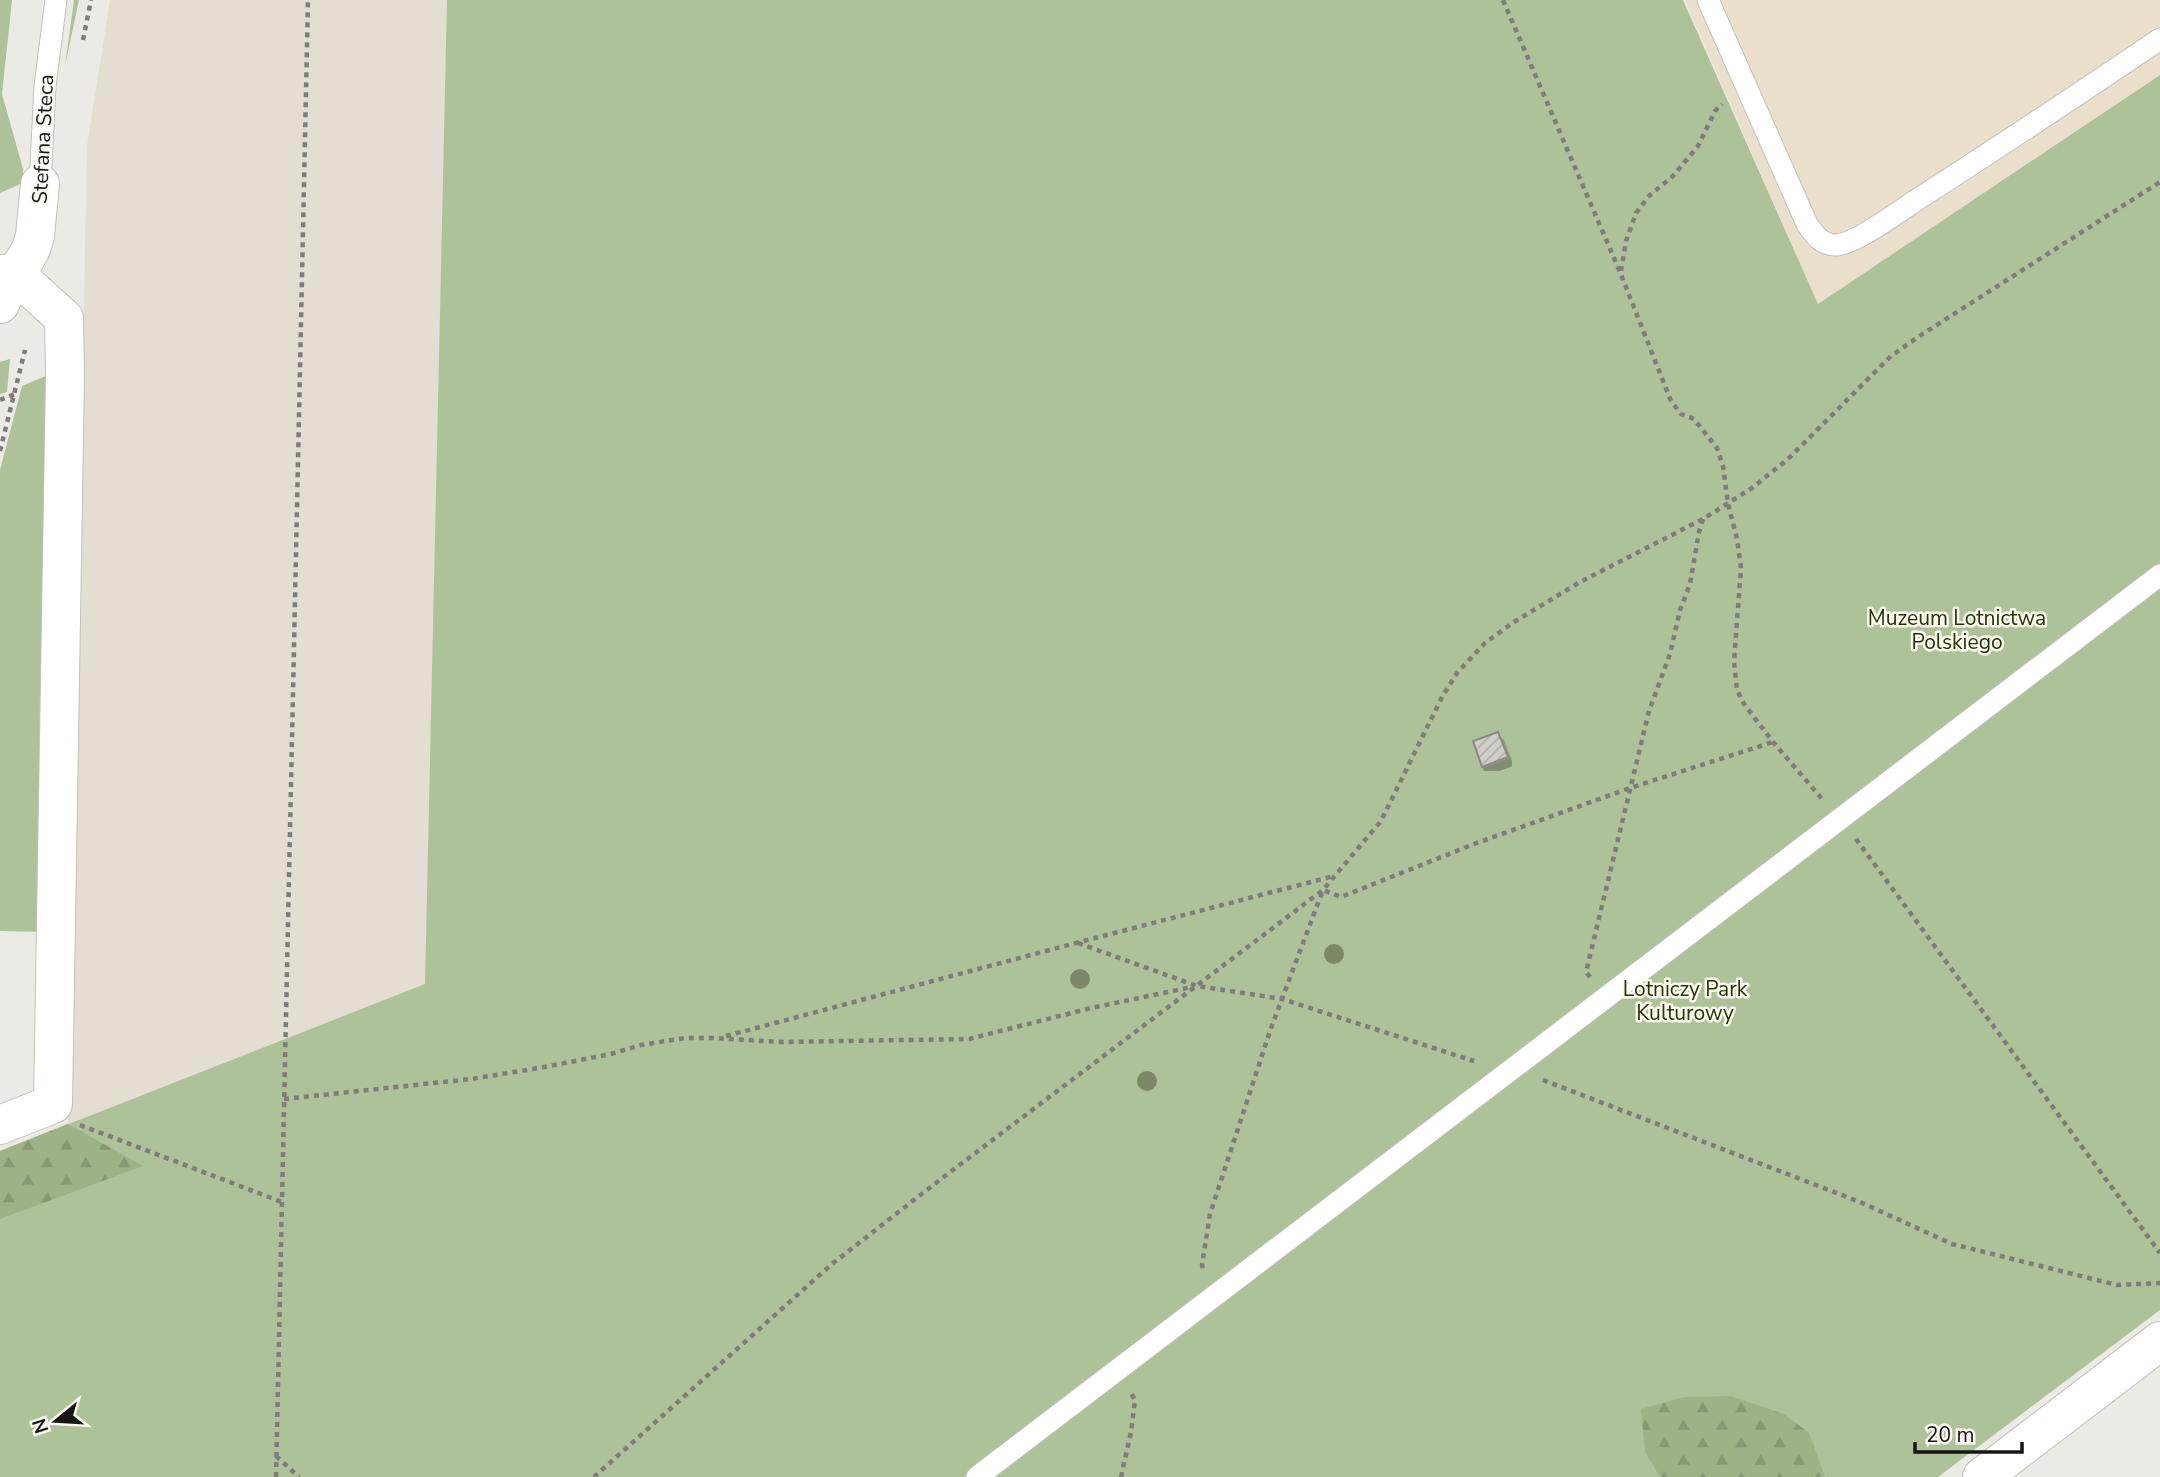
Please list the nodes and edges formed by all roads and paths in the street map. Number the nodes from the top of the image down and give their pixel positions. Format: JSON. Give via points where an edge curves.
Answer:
{"nodes":[{"id":1,"x":56,"y":0,"type":"edge"},
{"id":2,"x":308,"y":0,"type":"edge"},
{"id":3,"x":1503,"y":0,"type":"edge"},
{"id":4,"x":1708,"y":0,"type":"edge"},
{"id":5,"x":2160,"y":39,"type":"edge"},
{"id":6,"x":1745,"y":85,"type":"junction"},
{"id":7,"x":2160,"y":183,"type":"edge"},
{"id":8,"x":40,"y":184,"type":"joint"},
{"id":9,"x":1620,"y":272,"type":"junction"},
{"id":10,"x":5,"y":284,"type":"edge"},
{"id":11,"x":26,"y":345,"type":"dead end"},
{"id":12,"x":16,"y":394,"type":"junction"},
{"id":13,"x":0,"y":400,"type":"edge"},
{"id":14,"x":0,"y":451,"type":"edge"},
{"id":15,"x":1728,"y":504,"type":"junction"},
{"id":16,"x":1703,"y":519,"type":"junction"},
{"id":17,"x":2160,"y":575,"type":"edge"},
{"id":18,"x":1773,"y":742,"type":"junction"},
{"id":19,"x":1630,"y":788,"type":"junction"},
{"id":20,"x":1840,"y":818,"type":"junction"},
{"id":21,"x":1335,"y":876,"type":"junction"},
{"id":22,"x":1323,"y":890,"type":"junction"},
{"id":23,"x":1076,"y":943,"type":"junction"},
{"id":24,"x":1197,"y":986,"type":"junction"},
{"id":25,"x":1605,"y":998,"type":"junction"},
{"id":26,"x":1282,"y":999,"type":"junction"},
{"id":27,"x":721,"y":1038,"type":"junction"},
{"id":28,"x":1511,"y":1070,"type":"junction"},
{"id":29,"x":284,"y":1099,"type":"junction"},
{"id":30,"x":39,"y":1109,"type":"junction"},
{"id":31,"x":0,"y":1125,"type":"edge"},
{"id":32,"x":282,"y":1202,"type":"junction"},
{"id":33,"x":2160,"y":1253,"type":"edge"},
{"id":34,"x":2160,"y":1283,"type":"edge"},
{"id":35,"x":1220,"y":1291,"type":"junction"},
{"id":36,"x":2160,"y":1341,"type":"edge"},
{"id":37,"x":1115,"y":1373,"type":"junction"},
{"id":38,"x":276,"y":1456,"type":"junction"},
{"id":39,"x":276,"y":1477,"type":"edge"},
{"id":40,"x":299,"y":1477,"type":"edge"},
{"id":41,"x":594,"y":1477,"type":"edge"},
{"id":42,"x":978,"y":1477,"type":"edge"},
{"id":43,"x":1121,"y":1477,"type":"edge"},
{"id":44,"x":1982,"y":1477,"type":"edge"}],
"edges":[{"from":1,"to":8,"type":"lane","name":"Stefana Steca","via":[[45,86]]},
{"from":2,"to":29,"type":"path"},
{"from":3,"to":9,"type":"path"},
{"from":4,"to":6,"type":"lane"},
{"from":5,"to":6,"type":"lane","via":[[1906,207],[1837,245],[1825,243],[1807,224]]},
{"from":6,"to":9,"type":"path","via":[[1715,111],[1698,146],[1636,213]]},
{"from":7,"to":15,"type":"path","via":[[1891,356],[1788,458]]},
{"from":8,"to":10,"type":"street","name":"Stefana Steca","via":[[35,236],[23,263]]},
{"from":9,"to":15,"type":"path","via":[[1671,401],[1681,414],[1694,419],[1717,448]]},
{"from":10,"to":30,"type":"street","via":[[64,318],[53,1104]]},
{"from":11,"to":12,"type":"path"},
{"from":12,"to":13,"type":"path"},
{"from":12,"to":14,"type":"path"},
{"from":15,"to":16,"type":"path"},
{"from":15,"to":18,"type":"path","via":[[1741,568],[1734,661],[1737,690]]},
{"from":16,"to":19,"type":"path","via":[[1690,584]]},
{"from":16,"to":21,"type":"path","via":[[1580,582],[1485,643],[1442,696],[1381,821]]},
{"from":17,"to":20,"type":"lane"},
{"from":18,"to":19,"type":"path"},
{"from":18,"to":20,"type":"path"},
{"from":19,"to":22,"type":"path","via":[[1341,897]]},
{"from":19,"to":25,"type":"path","via":[[1586,972]]},
{"from":20,"to":25,"type":"lane"},
{"from":20,"to":33,"type":"path"},
{"from":21,"to":22,"type":"path"},
{"from":21,"to":23,"type":"path"},
{"from":22,"to":24,"type":"path"},
{"from":22,"to":26,"type":"path"},
{"from":23,"to":24,"type":"path"},
{"from":23,"to":27,"type":"path"},
{"from":24,"to":26,"type":"path"},
{"from":24,"to":27,"type":"path","via":[[969,1039],[781,1042]]},
{"from":24,"to":41,"type":"path","via":[[832,1264]]},
{"from":25,"to":28,"type":"lane"},
{"from":26,"to":28,"type":"path"},
{"from":26,"to":35,"type":"path","via":[[1210,1214],[1202,1265]]},
{"from":27,"to":29,"type":"path","via":[[641,1045],[471,1079]]},
{"from":28,"to":34,"type":"path","via":[[1860,1202],[1952,1244],[2117,1285]]},
{"from":28,"to":35,"type":"lane"},
{"from":29,"to":32,"type":"path"},
{"from":30,"to":31,"type":"street"},
{"from":30,"to":32,"type":"path"},
{"from":32,"to":38,"type":"path"},
{"from":35,"to":37,"type":"lane"},
{"from":36,"to":44,"type":"street"},
{"from":37,"to":42,"type":"lane"},
{"from":37,"to":43,"type":"path","via":[[1135,1399]]},
{"from":38,"to":39,"type":"path"},
{"from":38,"to":40,"type":"path"}]}
